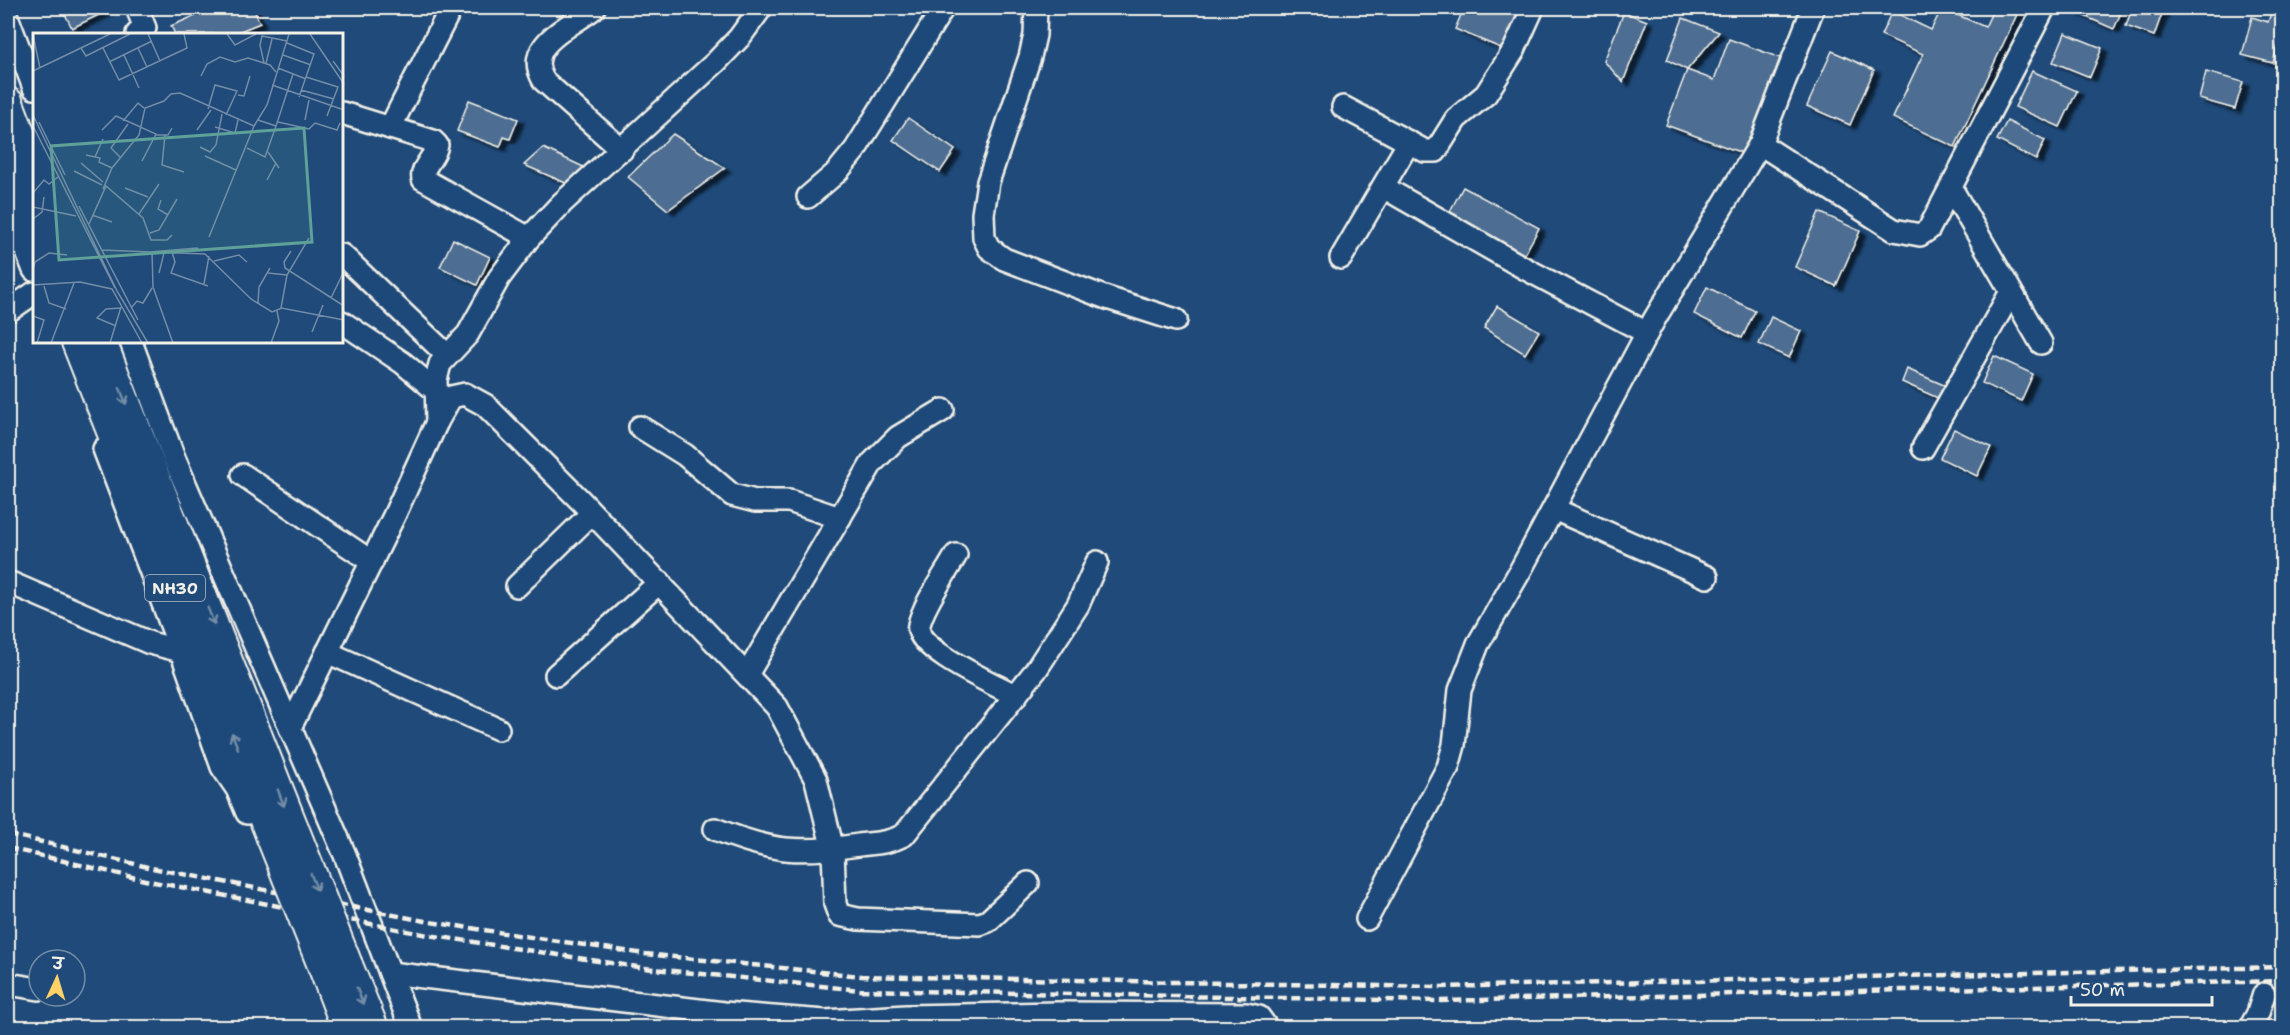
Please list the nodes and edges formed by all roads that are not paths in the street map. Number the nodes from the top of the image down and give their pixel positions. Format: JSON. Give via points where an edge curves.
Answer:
{"nodes":[{"id":1,"x":138,"y":8,"type":"edge"},
{"id":2,"x":451,"y":8,"type":"edge"},
{"id":3,"x":594,"y":8,"type":"edge"},
{"id":4,"x":761,"y":8,"type":"edge"},
{"id":5,"x":943,"y":8,"type":"edge"},
{"id":6,"x":1036,"y":8,"type":"edge"},
{"id":7,"x":1533,"y":8,"type":"edge"},
{"id":8,"x":1813,"y":8,"type":"edge"},
{"id":9,"x":2044,"y":8,"type":"edge"},
{"id":10,"x":8,"y":19,"type":"edge"},
{"id":11,"x":144,"y":32,"type":"edge"},
{"id":12,"x":33,"y":79,"type":"edge"},
{"id":13,"x":8,"y":103,"type":"edge"},
{"id":14,"x":1343,"y":106,"type":"dead end"},
{"id":15,"x":344,"y":114,"type":"edge"},
{"id":16,"x":390,"y":128,"type":"junction"},
{"id":17,"x":1409,"y":142,"type":"junction"},
{"id":18,"x":1760,"y":144,"type":"junction"},
{"id":19,"x":622,"y":150,"type":"junction"},
{"id":20,"x":8,"y":163,"type":"edge"},
{"id":21,"x":33,"y":169,"type":"edge"},
{"id":22,"x":1383,"y":187,"type":"junction"},
{"id":23,"x":1951,"y":188,"type":"junction"},
{"id":24,"x":808,"y":197,"type":"dead end"},
{"id":25,"x":8,"y":205,"type":"edge"},
{"id":26,"x":33,"y":230,"type":"edge"},
{"id":27,"x":529,"y":238,"type":"junction"},
{"id":28,"x":344,"y":257,"type":"edge"},
{"id":29,"x":1341,"y":258,"type":"dead end"},
{"id":30,"x":33,"y":268,"type":"edge"},
{"id":31,"x":2011,"y":292,"type":"junction"},
{"id":32,"x":33,"y":294,"type":"edge"},
{"id":33,"x":8,"y":311,"type":"edge"},
{"id":34,"x":1176,"y":320,"type":"dead end"},
{"id":35,"x":344,"y":323,"type":"edge"},
{"id":36,"x":1647,"y":333,"type":"junction"},
{"id":37,"x":2041,"y":343,"type":"dead end"},
{"id":38,"x":65,"y":344,"type":"edge"},
{"id":39,"x":78,"y":344,"type":"edge"},
{"id":40,"x":102,"y":344,"type":"edge"},
{"id":41,"x":131,"y":344,"type":"edge"},
{"id":42,"x":447,"y":355,"type":"junction"},
{"id":43,"x":435,"y":390,"type":"junction"},
{"id":44,"x":943,"y":410,"type":"dead end"},
{"id":45,"x":437,"y":422,"type":"junction"},
{"id":46,"x":640,"y":427,"type":"dead end"},
{"id":47,"x":1923,"y":448,"type":"dead end"},
{"id":48,"x":243,"y":475,"type":"dead end"},
{"id":49,"x":1554,"y":508,"type":"junction"},
{"id":50,"x":592,"y":513,"type":"junction"},
{"id":51,"x":840,"y":518,"type":"junction"},
{"id":52,"x":956,"y":555,"type":"dead end"},
{"id":53,"x":372,"y":562,"type":"junction"},
{"id":54,"x":1097,"y":562,"type":"dead end"},
{"id":55,"x":1707,"y":577,"type":"dead end"},
{"id":56,"x":8,"y":582,"type":"edge"},
{"id":57,"x":660,"y":582,"type":"junction"},
{"id":58,"x":517,"y":586,"type":"dead end"},
{"id":59,"x":181,"y":651,"type":"junction"},
{"id":60,"x":327,"y":652,"type":"junction"},
{"id":61,"x":748,"y":673,"type":"junction"},
{"id":62,"x":556,"y":675,"type":"dead end"},
{"id":63,"x":1016,"y":696,"type":"junction"},
{"id":64,"x":290,"y":728,"type":"junction"},
{"id":65,"x":498,"y":729,"type":"dead end"},
{"id":66,"x":715,"y":829,"type":"dead end"},
{"id":67,"x":282,"y":831,"type":"junction"},
{"id":68,"x":833,"y":850,"type":"junction"},
{"id":69,"x":1028,"y":883,"type":"dead end"},
{"id":70,"x":1367,"y":919,"type":"dead end"},
{"id":71,"x":336,"y":967,"type":"junction"},
{"id":72,"x":390,"y":973,"type":"junction"},
{"id":73,"x":8,"y":984,"type":"edge"},
{"id":74,"x":27,"y":987,"type":"edge"},
{"id":75,"x":2264,"y":994,"type":"dead end"},
{"id":76,"x":846,"y":1024,"type":"edge"},
{"id":77,"x":333,"y":1028,"type":"edge"},
{"id":78,"x":347,"y":1028,"type":"edge"},
{"id":79,"x":373,"y":1028,"type":"edge"},
{"id":80,"x":411,"y":1028,"type":"edge"},
{"id":81,"x":1267,"y":1028,"type":"edge"},
{"id":82,"x":2250,"y":1028,"type":"edge"}],
"edges":[{"from":1,"to":11,"type":"street"},
{"from":2,"to":16,"type":"street"},
{"from":3,"to":19,"type":"street","via":[[544,45],[537,57],[538,70],[544,81]]},
{"from":4,"to":19,"type":"street","via":[[716,62]]},
{"from":5,"to":24,"type":"street","via":[[855,150]]},
{"from":6,"to":34,"type":"street","via":[[1030,57],[988,182],[984,238],[989,248],[1004,259]]},
{"from":7,"to":17,"type":"street","via":[[1514,50],[1486,94],[1456,119],[1436,151],[1429,152]]},
{"from":8,"to":18,"type":"street"},
{"from":9,"to":23,"type":"street"},
{"from":10,"to":12,"type":"street"},
{"from":13,"to":21,"type":"highway"},
{"from":14,"to":17,"type":"street"},
{"from":15,"to":16,"type":"street"},
{"from":16,"to":27,"type":"street","via":[[435,143],[436,152],[423,171],[423,179]]},
{"from":17,"to":22,"type":"street"},
{"from":18,"to":23,"type":"street","via":[[1894,230],[1908,235],[1920,235],[1929,229]]},
{"from":18,"to":36,"type":"street"},
{"from":19,"to":27,"type":"street"},
{"from":20,"to":26,"type":"highway"},
{"from":22,"to":29,"type":"street"},
{"from":22,"to":36,"type":"street"},
{"from":23,"to":31,"type":"street"},
{"from":25,"to":30,"type":"street"},
{"from":27,"to":42,"type":"street","via":[[499,278],[468,334]]},
{"from":28,"to":42,"type":"street"},
{"from":31,"to":37,"type":"street"},
{"from":31,"to":47,"type":"street"},
{"from":32,"to":33,"type":"street"},
{"from":35,"to":43,"type":"street"},
{"from":36,"to":49,"type":"street"},
{"from":38,"to":59,"type":"street"},
{"from":67,"to":39,"type":"highway","number":"NH30","one_way":true},
{"from":40,"to":67,"type":"highway","number":"NH30","one_way":true},
{"from":41,"to":64,"type":"street","via":[[174,458]]},
{"from":42,"to":43,"type":"street","via":[[437,371]]},
{"from":43,"to":45,"type":"street"},
{"from":44,"to":51,"type":"street","via":[[884,448]]},
{"from":45,"to":50,"type":"street","via":[[452,397],[471,396],[485,405]]},
{"from":45,"to":53,"type":"street"},
{"from":46,"to":51,"type":"street","via":[[685,455],[732,495],[755,501],[789,501]]},
{"from":48,"to":53,"type":"street"},
{"from":49,"to":55,"type":"street"},
{"from":49,"to":70,"type":"street","via":[[1465,672],[1448,767]]},
{"from":50,"to":57,"type":"street"},
{"from":50,"to":58,"type":"street"},
{"from":51,"to":61,"type":"street"},
{"from":52,"to":63,"type":"street","via":[[922,617],[918,633],[936,652]]},
{"from":53,"to":60,"type":"street"},
{"from":54,"to":63,"type":"street","via":[[1078,604]]},
{"from":56,"to":59,"type":"street","via":[[150,643]]},
{"from":57,"to":61,"type":"street"},
{"from":57,"to":62,"type":"street"},
{"from":59,"to":77,"type":"street","via":[[222,767],[237,789]]},
{"from":60,"to":64,"type":"street"},
{"from":60,"to":65,"type":"street"},
{"from":61,"to":68,"type":"street","via":[[777,707],[816,780]]},
{"from":63,"to":68,"type":"street","via":[[904,835],[891,842]]},
{"from":64,"to":72,"type":"street","via":[[297,763],[345,855]]},
{"from":66,"to":68,"type":"street","via":[[775,849]]},
{"from":67,"to":71,"type":"highway","number":"NH30","bridge":true},
{"from":68,"to":69,"type":"street","via":[[836,910],[846,917],[980,924]]},
{"from":71,"to":78,"type":"highway","number":"NH30"},
{"from":71,"to":79,"type":"highway","number":"NH30","one_way":true},
{"from":72,"to":76,"type":"street"},
{"from":72,"to":80,"type":"street"},
{"from":73,"to":74,"type":"street"},
{"from":75,"to":82,"type":"street"},
{"from":76,"to":81,"type":"street","via":[[906,1016],[1246,1014],[1259,1017]]}]}
